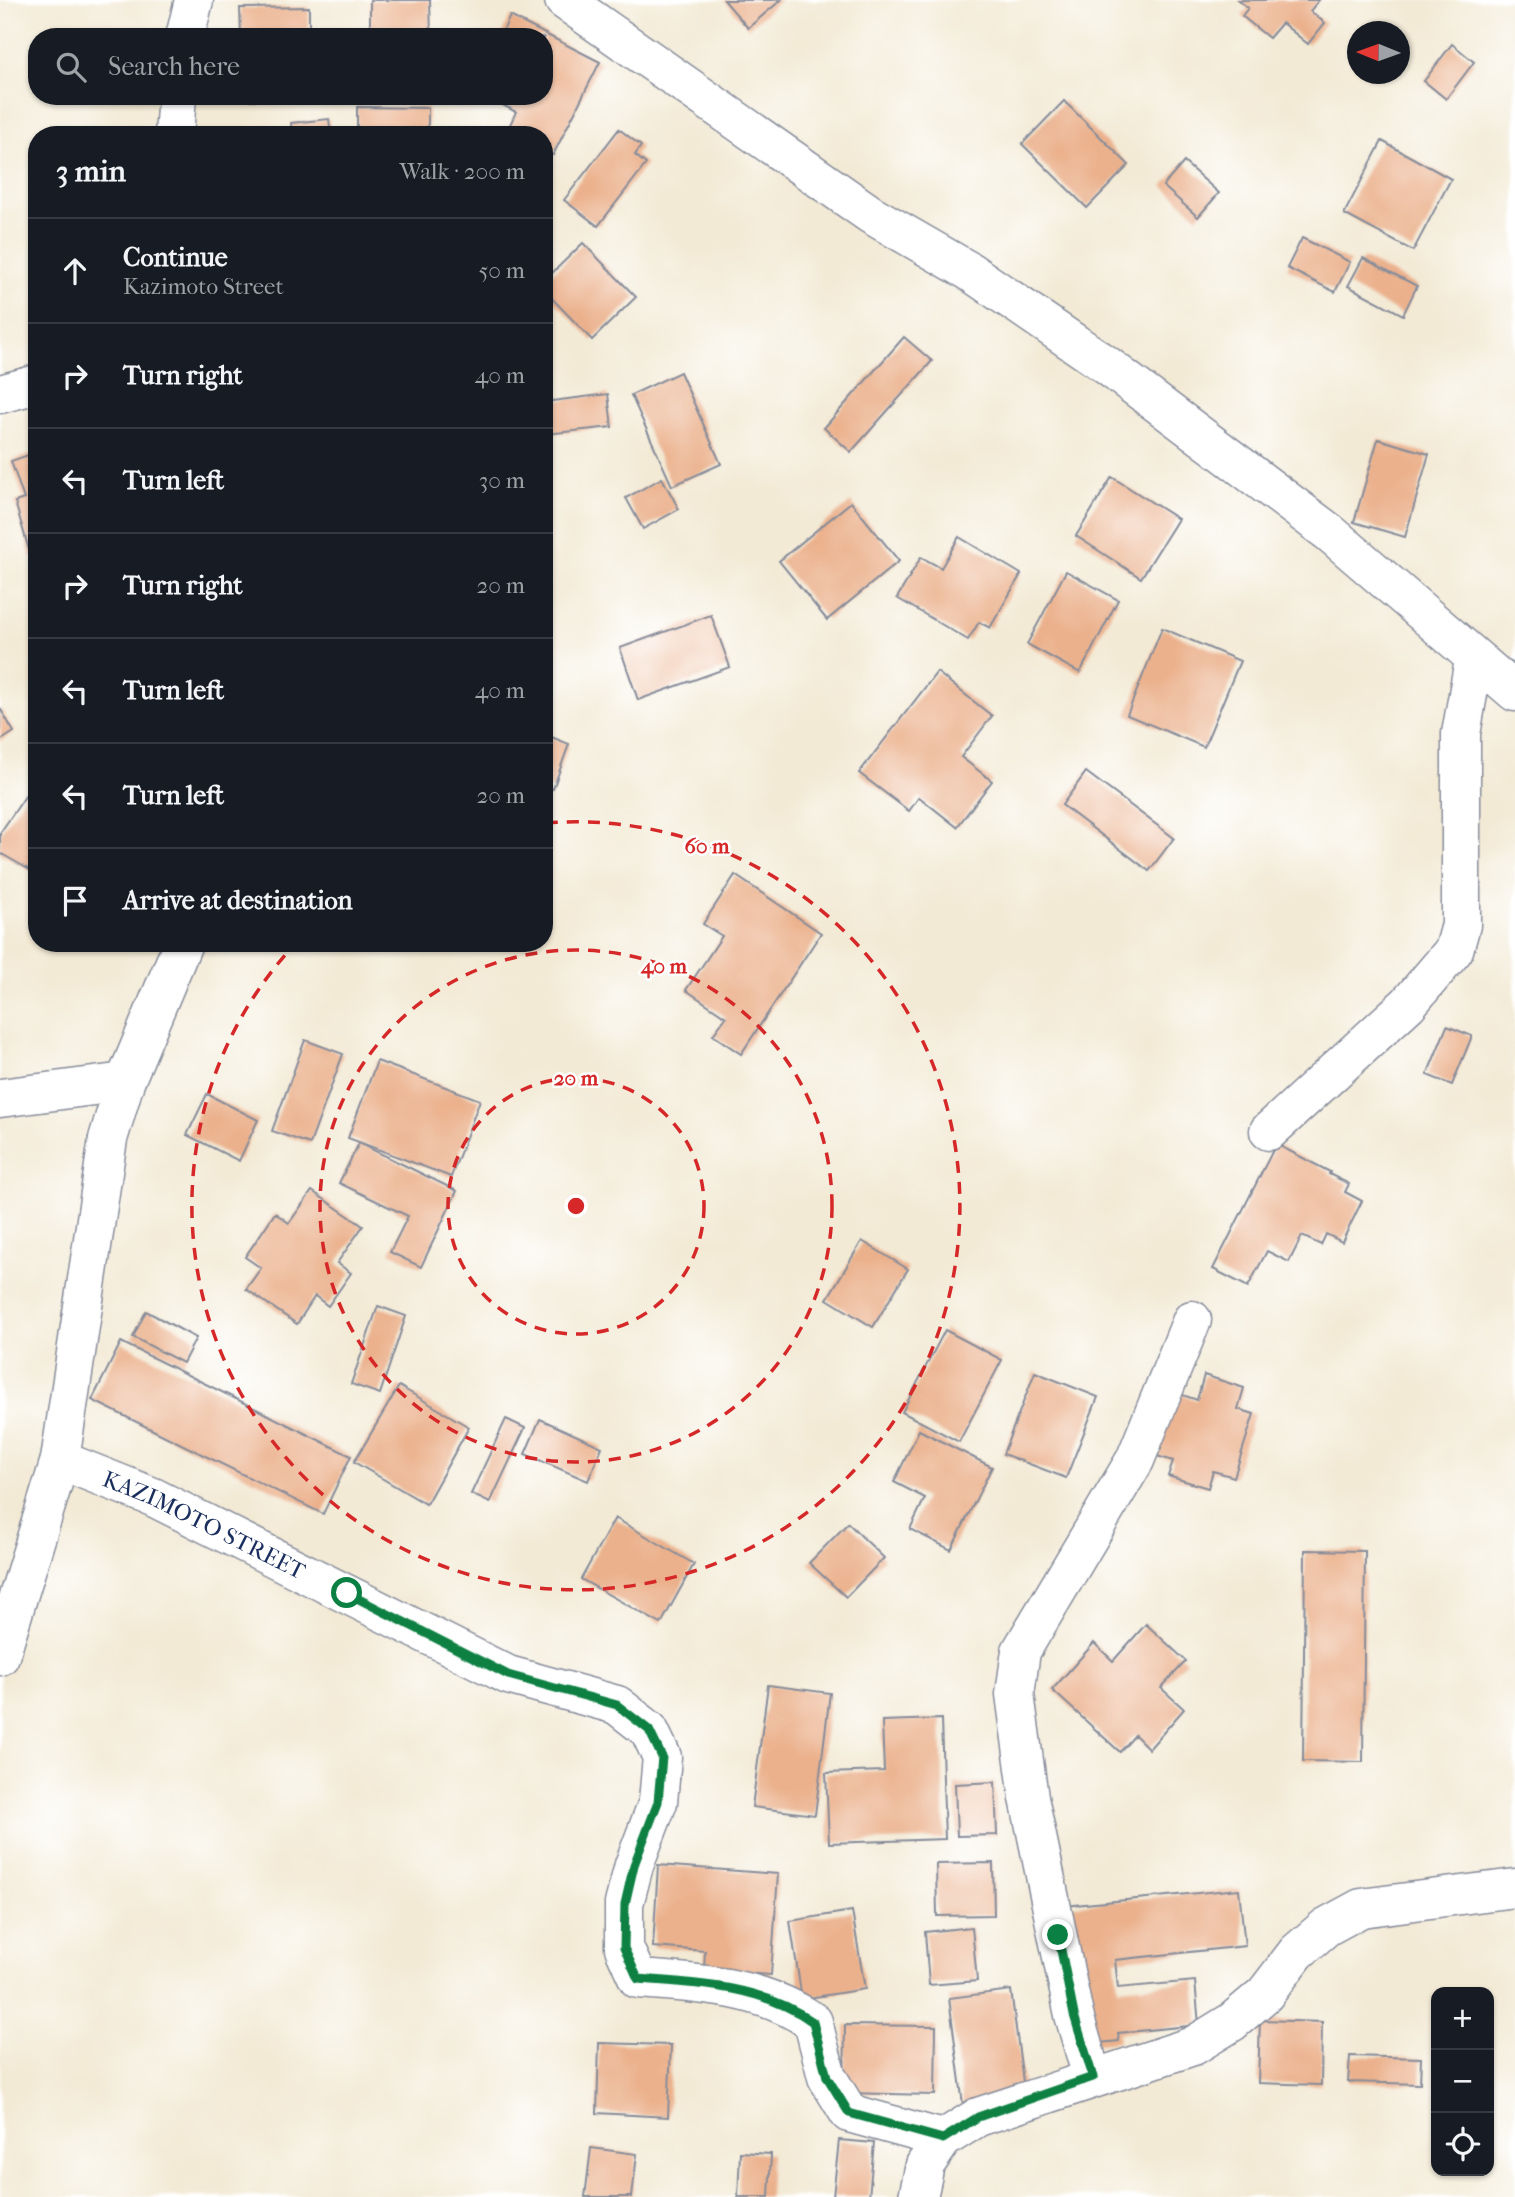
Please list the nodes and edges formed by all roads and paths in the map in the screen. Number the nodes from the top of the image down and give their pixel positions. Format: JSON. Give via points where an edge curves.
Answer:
{"nodes":[{"id":1,"x":194,"y":0,"type":"edge"},
{"id":2,"x":564,"y":0,"type":"edge"},
{"id":3,"x":187,"y":28,"type":"edge"},
{"id":4,"x":176,"y":105,"type":"edge"},
{"id":5,"x":175,"y":126,"type":"edge"},
{"id":6,"x":28,"y":386,"type":"edge"},
{"id":7,"x":0,"y":394,"type":"edge"},
{"id":8,"x":1474,"y":660,"type":"junction"},
{"id":9,"x":1515,"y":692,"type":"edge"},
{"id":10,"x":179,"y":952,"type":"edge"},
{"id":11,"x":125,"y":1082,"type":"junction"},
{"id":12,"x":0,"y":1098,"type":"edge"},
{"id":13,"x":1269,"y":1131,"type":"dead end"},
{"id":14,"x":1192,"y":1320,"type":"dead end"},
{"id":15,"x":60,"y":1460,"type":"junction"},
{"id":16,"x":0,"y":1656,"type":"edge"},
{"id":17,"x":1515,"y":1888,"type":"edge"},
{"id":18,"x":1093,"y":2077,"type":"junction"},
{"id":19,"x":943,"y":2139,"type":"junction"},
{"id":20,"x":918,"y":2197,"type":"edge"}],
"edges":[{"from":1,"to":3,"type":"street"},
{"from":2,"to":8,"type":"street","via":[[870,214],[969,271],[1105,364],[1330,533]]},
{"from":4,"to":5,"type":"street"},
{"from":6,"to":7,"type":"street"},
{"from":8,"to":9,"type":"street"},
{"from":8,"to":13,"type":"street","via":[[1461,734],[1461,925],[1454,950],[1408,1004]]},
{"from":10,"to":11,"type":"street"},
{"from":11,"to":12,"type":"street"},
{"from":11,"to":15,"type":"street","via":[[108,1139]]},
{"from":14,"to":18,"type":"street","via":[[1135,1460],[1040,1615],[1019,1662],[1015,1694],[1029,1798],[1074,2015]]},
{"from":15,"to":16,"type":"street"},
{"from":15,"to":19,"type":"street","name":"KAZIMOTO STREET","via":[[153,1497],[508,1675],[617,1705],[649,1730],[662,1757],[658,1802],[625,1904],[624,1948],[638,1979],[758,1994],[794,2009],[813,2022],[827,2077],[849,2113]]},
{"from":17,"to":18,"type":"street","via":[[1361,1908],[1326,1927],[1297,1952],[1265,1994],[1194,2046]]},
{"from":18,"to":19,"type":"street","via":[[978,2117]]},
{"from":19,"to":20,"type":"street","via":[[925,2165]]}]}
